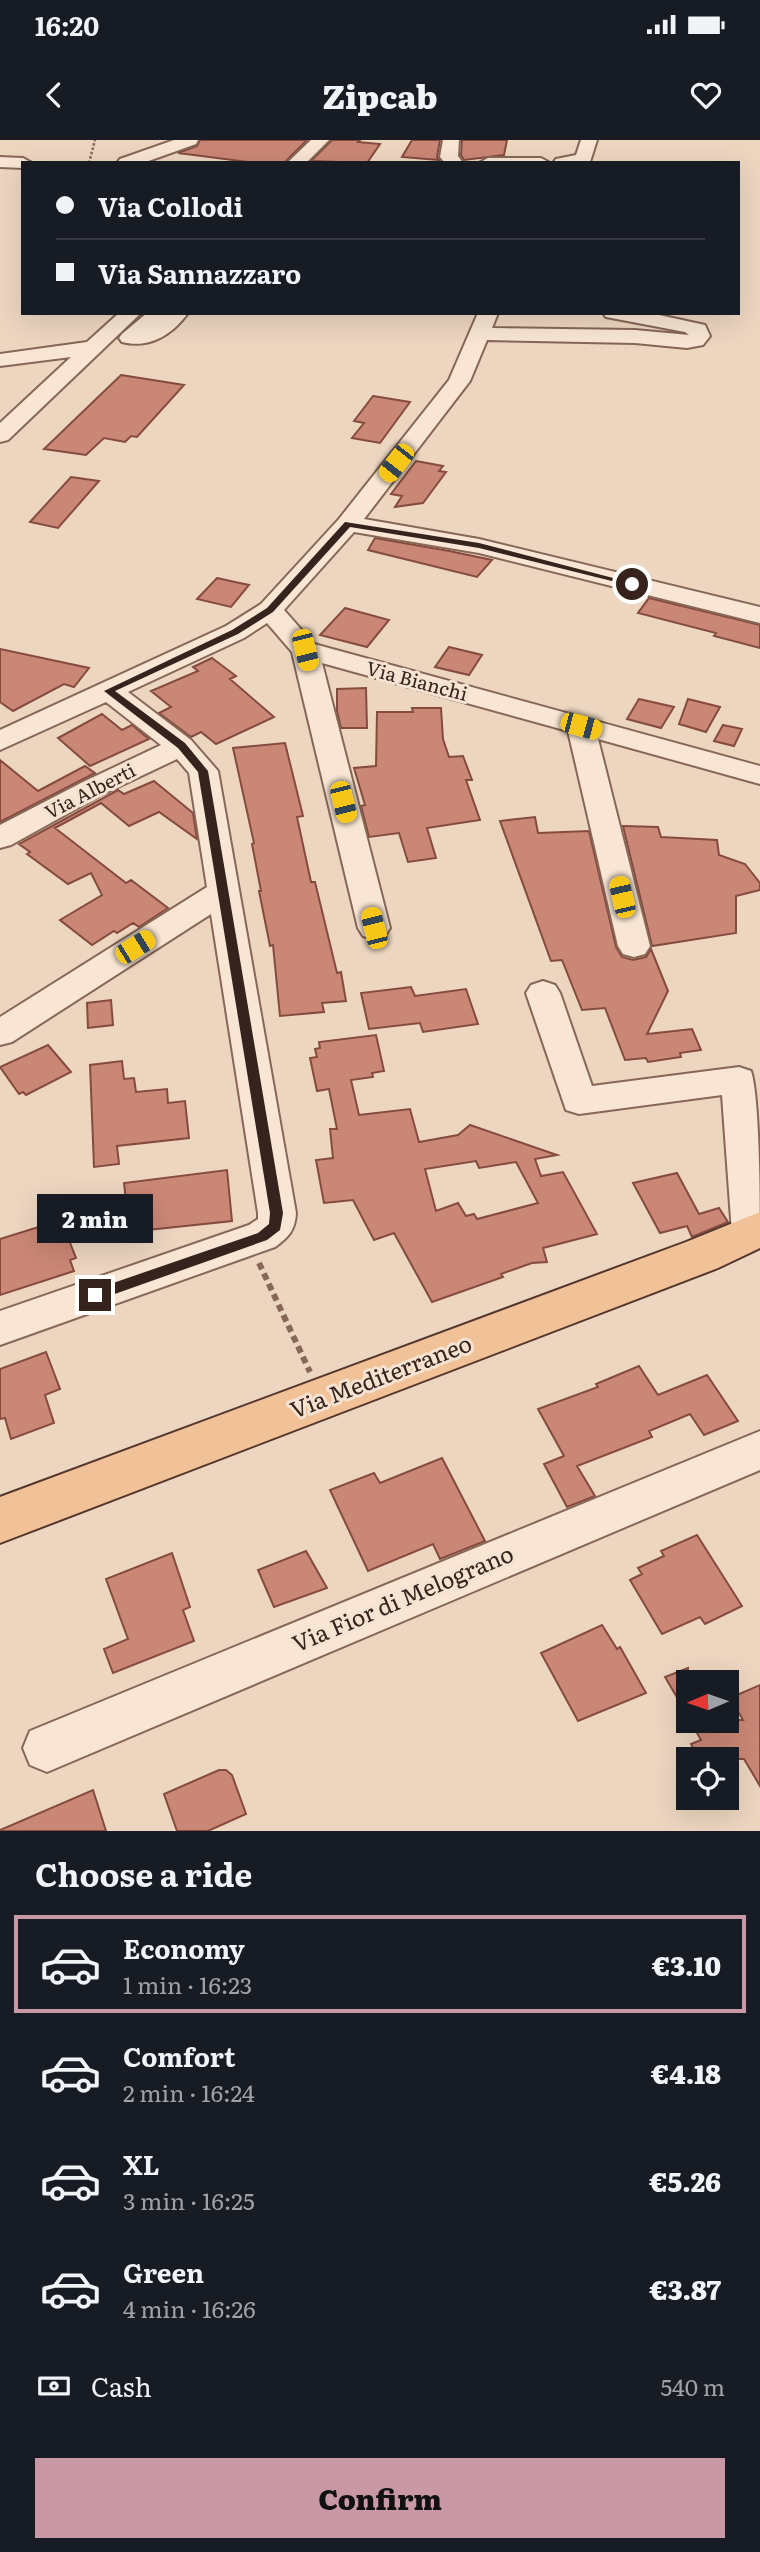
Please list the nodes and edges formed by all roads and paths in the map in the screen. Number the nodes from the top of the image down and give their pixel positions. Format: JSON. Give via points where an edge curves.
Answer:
{"nodes":[{"id":1,"x":95,"y":140,"type":"edge"},
{"id":2,"x":190,"y":140,"type":"edge"},
{"id":3,"x":321,"y":140,"type":"edge"},
{"id":4,"x":451,"y":140,"type":"edge"},
{"id":5,"x":589,"y":140,"type":"edge"},
{"id":6,"x":90,"y":161,"type":"edge"},
{"id":7,"x":132,"y":161,"type":"edge"},
{"id":8,"x":298,"y":161,"type":"edge"},
{"id":9,"x":452,"y":161,"type":"edge"},
{"id":10,"x":571,"y":161,"type":"edge"},
{"id":11,"x":0,"y":162,"type":"edge"},
{"id":12,"x":21,"y":163,"type":"edge"},
{"id":13,"x":129,"y":315,"type":"edge"},
{"id":14,"x":158,"y":315,"type":"edge"},
{"id":15,"x":176,"y":315,"type":"edge"},
{"id":16,"x":625,"y":315,"type":"edge"},
{"id":17,"x":484,"y":324,"type":"edge"},
{"id":18,"x":93,"y":348,"type":"junction"},
{"id":19,"x":0,"y":360,"type":"edge"},
{"id":20,"x":0,"y":435,"type":"edge"},
{"id":21,"x":348,"y":524,"type":"junction"},
{"id":22,"x":270,"y":610,"type":"junction"},
{"id":23,"x":760,"y":615,"type":"edge"},
{"id":24,"x":305,"y":650,"type":"junction"},
{"id":25,"x":109,"y":691,"type":"junction"},
{"id":26,"x":581,"y":726,"type":"junction"},
{"id":27,"x":0,"y":741,"type":"edge"},
{"id":28,"x":181,"y":746,"type":"junction"},
{"id":29,"x":760,"y":775,"type":"edge"},
{"id":30,"x":0,"y":838,"type":"edge"},
{"id":31,"x":225,"y":890,"type":"junction"},
{"id":32,"x":374,"y":928,"type":"dead end"},
{"id":33,"x":634,"y":946,"type":"dead end"},
{"id":34,"x":542,"y":993,"type":"dead end"},
{"id":35,"x":0,"y":1033,"type":"edge"},
{"id":36,"x":756,"y":1231,"type":"edge"},
{"id":37,"x":251,"y":1241,"type":"junction"},
{"id":38,"x":0,"y":1328,"type":"edge"},
{"id":39,"x":317,"y":1378,"type":"dead end"},
{"id":40,"x":760,"y":1450,"type":"edge"},
{"id":41,"x":0,"y":1520,"type":"edge"},
{"id":42,"x":47,"y":1748,"type":"dead end"}],
"edges":[{"from":1,"to":6,"type":"path"},
{"from":2,"to":7,"type":"street"},
{"from":3,"to":8,"type":"street"},
{"from":4,"to":9,"type":"street"},
{"from":5,"to":10,"type":"street","via":[[584,158]]},
{"from":11,"to":12,"type":"street"},
{"from":13,"to":18,"type":"street"},
{"from":14,"to":15,"type":"street","via":[[129,338],[155,335]]},
{"from":16,"to":17,"type":"street","via":[[688,326],[698,329],[699,336],[685,342],[625,336],[547,337]]},
{"from":17,"to":21,"type":"street","via":[[459,381]]},
{"from":18,"to":19,"type":"street"},
{"from":18,"to":20,"type":"street"},
{"from":21,"to":22,"type":"street"},
{"from":21,"to":23,"type":"street","via":[[479,546]]},
{"from":22,"to":24,"type":"street"},
{"from":22,"to":25,"type":"street","via":[[235,632]]},
{"from":24,"to":26,"type":"street","name":"Via Bianchi"},
{"from":24,"to":32,"type":"street"},
{"from":25,"to":27,"type":"street"},
{"from":25,"to":28,"type":"street"},
{"from":26,"to":29,"type":"street","name":"Via Bianchi"},
{"from":26,"to":33,"type":"street"},
{"from":28,"to":30,"type":"street","name":"Via Alberti"},
{"from":28,"to":31,"type":"street","via":[[203,771]]},
{"from":31,"to":35,"type":"street"},
{"from":31,"to":37,"type":"street","via":[[276,1213],[275,1226]]},
{"from":34,"to":36,"type":"street","via":[[579,1101],[739,1080]]},
{"from":36,"to":41,"type":"main road","name":"Via Mediterraneo"},
{"from":37,"to":38,"type":"street"},
{"from":37,"to":39,"type":"path","via":[[307,1370]]},
{"from":40,"to":42,"type":"street","name":"Via Fior di Melograno"}]}
